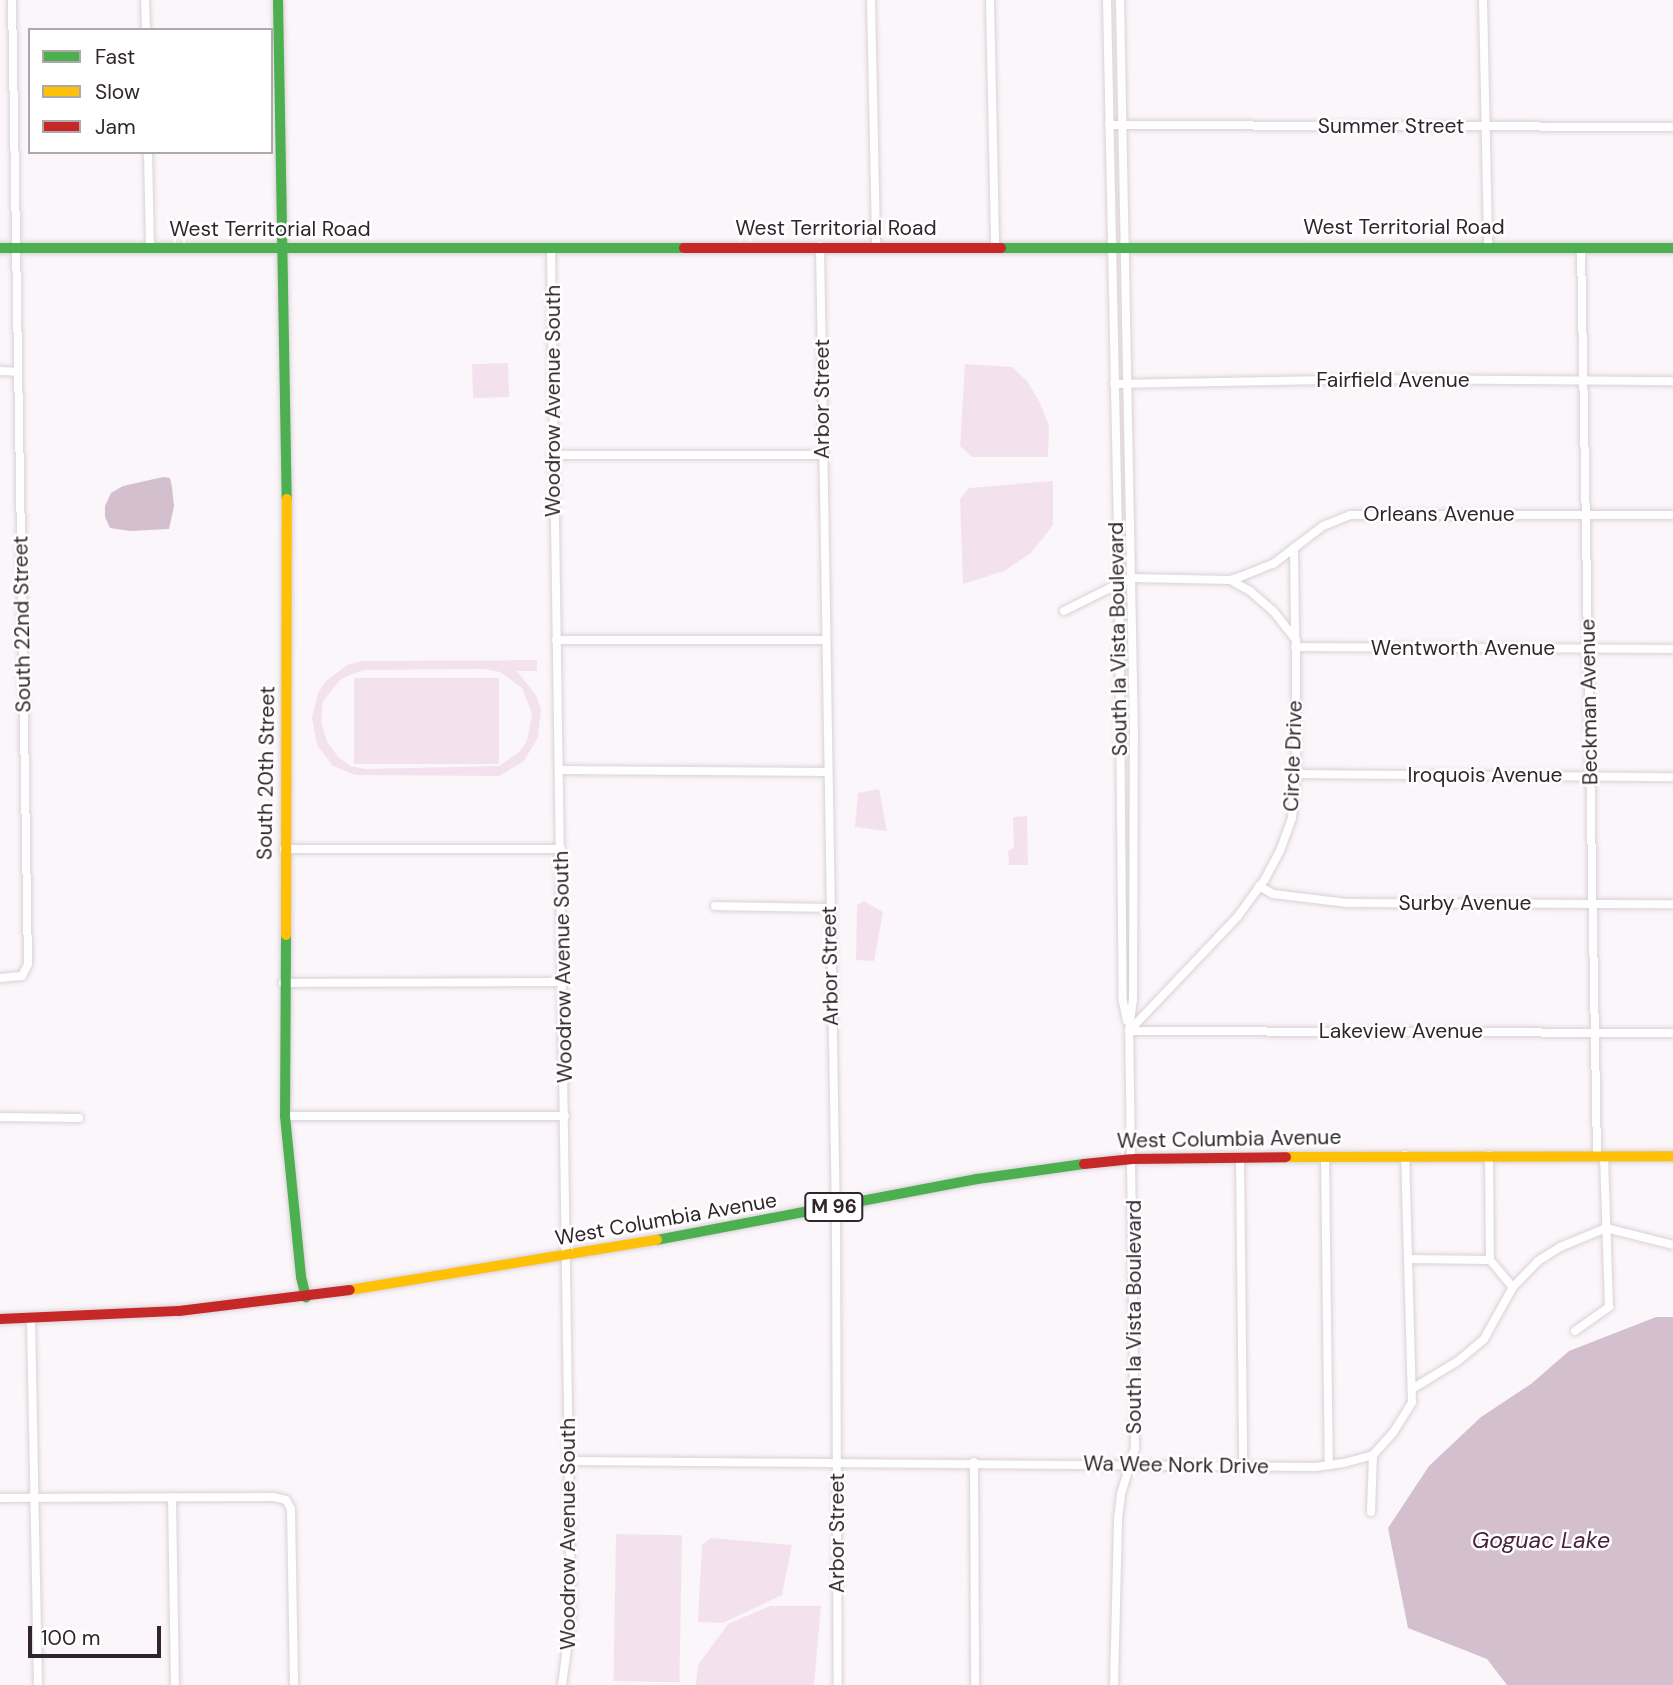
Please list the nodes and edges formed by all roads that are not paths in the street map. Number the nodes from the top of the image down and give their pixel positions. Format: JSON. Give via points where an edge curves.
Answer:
{"nodes":[{"id":1,"x":12,"y":0,"type":"edge"},
{"id":2,"x":145,"y":0,"type":"edge"},
{"id":3,"x":278,"y":0,"type":"edge"},
{"id":4,"x":871,"y":0,"type":"edge"},
{"id":5,"x":990,"y":0,"type":"edge"},
{"id":6,"x":1107,"y":0,"type":"edge"},
{"id":7,"x":1120,"y":0,"type":"edge"},
{"id":8,"x":1483,"y":0,"type":"edge"},
{"id":9,"x":146,"y":28,"type":"edge"},
{"id":10,"x":1122,"y":124,"type":"junction"},
{"id":11,"x":1110,"y":125,"type":"junction"},
{"id":12,"x":1486,"y":126,"type":"junction"},
{"id":13,"x":1673,"y":127,"type":"edge"},
{"id":14,"x":148,"y":154,"type":"edge"},
{"id":15,"x":820,"y":246,"type":"junction"},
{"id":16,"x":876,"y":246,"type":"junction"},
{"id":17,"x":1111,"y":246,"type":"junction"},
{"id":18,"x":1124,"y":246,"type":"junction"},
{"id":19,"x":1488,"y":246,"type":"junction"},
{"id":20,"x":150,"y":247,"type":"junction"},
{"id":21,"x":995,"y":247,"type":"junction"},
{"id":22,"x":1581,"y":247,"type":"junction"},
{"id":23,"x":0,"y":248,"type":"edge"},
{"id":24,"x":16,"y":248,"type":"junction"},
{"id":25,"x":1673,"y":248,"type":"edge"},
{"id":26,"x":285,"y":249,"type":"junction"},
{"id":27,"x":551,"y":249,"type":"junction"},
{"id":28,"x":0,"y":371,"type":"edge"},
{"id":29,"x":17,"y":372,"type":"junction"},
{"id":30,"x":1583,"y":380,"type":"junction"},
{"id":31,"x":1673,"y":381,"type":"edge"},
{"id":32,"x":1127,"y":382,"type":"junction"},
{"id":33,"x":1114,"y":384,"type":"junction"},
{"id":34,"x":552,"y":455,"type":"junction"},
{"id":35,"x":822,"y":455,"type":"junction"},
{"id":36,"x":1586,"y":514,"type":"junction"},
{"id":37,"x":1673,"y":515,"type":"edge"},
{"id":38,"x":1294,"y":548,"type":"junction"},
{"id":39,"x":1130,"y":578,"type":"junction"},
{"id":40,"x":1230,"y":580,"type":"junction"},
{"id":41,"x":1119,"y":582,"type":"junction"},
{"id":42,"x":1063,"y":611,"type":"dead end"},
{"id":43,"x":556,"y":640,"type":"junction"},
{"id":44,"x":825,"y":640,"type":"junction"},
{"id":45,"x":1296,"y":643,"type":"junction"},
{"id":46,"x":1588,"y":648,"type":"junction"},
{"id":47,"x":1673,"y":649,"type":"edge"},
{"id":48,"x":561,"y":770,"type":"junction"},
{"id":49,"x":827,"y":772,"type":"junction"},
{"id":50,"x":1296,"y":774,"type":"junction"},
{"id":51,"x":1590,"y":776,"type":"junction"},
{"id":52,"x":1673,"y":777,"type":"edge"},
{"id":53,"x":284,"y":849,"type":"junction"},
{"id":54,"x":561,"y":849,"type":"junction"},
{"id":55,"x":1259,"y":886,"type":"junction"},
{"id":56,"x":1592,"y":903,"type":"junction"},
{"id":57,"x":1673,"y":904,"type":"edge"},
{"id":58,"x":715,"y":906,"type":"dead end"},
{"id":59,"x":829,"y":908,"type":"junction"},
{"id":60,"x":0,"y":978,"type":"edge"},
{"id":61,"x":284,"y":982,"type":"junction"},
{"id":62,"x":562,"y":982,"type":"junction"},
{"id":63,"x":1129,"y":1031,"type":"junction"},
{"id":64,"x":1594,"y":1032,"type":"junction"},
{"id":65,"x":1673,"y":1033,"type":"edge"},
{"id":66,"x":285,"y":1116,"type":"junction"},
{"id":67,"x":565,"y":1116,"type":"junction"},
{"id":68,"x":0,"y":1117,"type":"edge"},
{"id":69,"x":79,"y":1118,"type":"dead end"},
{"id":70,"x":1405,"y":1155,"type":"junction"},
{"id":71,"x":1325,"y":1156,"type":"junction"},
{"id":72,"x":1489,"y":1156,"type":"junction"},
{"id":73,"x":1600,"y":1156,"type":"junction"},
{"id":74,"x":1673,"y":1156,"type":"edge"},
{"id":75,"x":1240,"y":1157,"type":"junction"},
{"id":76,"x":1133,"y":1159,"type":"junction"},
{"id":77,"x":835,"y":1207,"type":"junction"},
{"id":78,"x":1606,"y":1228,"type":"junction"},
{"id":79,"x":1673,"y":1245,"type":"edge"},
{"id":80,"x":566,"y":1257,"type":"junction"},
{"id":81,"x":1408,"y":1259,"type":"junction"},
{"id":82,"x":1490,"y":1260,"type":"junction"},
{"id":83,"x":1513,"y":1287,"type":"junction"},
{"id":84,"x":306,"y":1297,"type":"junction"},
{"id":85,"x":31,"y":1319,"type":"junction"},
{"id":86,"x":0,"y":1320,"type":"edge"},
{"id":87,"x":1575,"y":1331,"type":"dead end"},
{"id":88,"x":1412,"y":1389,"type":"junction"},
{"id":89,"x":1373,"y":1455,"type":"junction"},
{"id":90,"x":570,"y":1461,"type":"junction"},
{"id":91,"x":837,"y":1461,"type":"junction"},
{"id":92,"x":974,"y":1462,"type":"junction"},
{"id":93,"x":1129,"y":1465,"type":"junction"},
{"id":94,"x":1329,"y":1465,"type":"junction"},
{"id":95,"x":1243,"y":1466,"type":"junction"},
{"id":96,"x":33,"y":1497,"type":"junction"},
{"id":97,"x":172,"y":1497,"type":"junction"},
{"id":98,"x":0,"y":1498,"type":"edge"},
{"id":99,"x":1371,"y":1512,"type":"dead end"},
{"id":100,"x":38,"y":1685,"type":"edge"},
{"id":101,"x":175,"y":1685,"type":"edge"},
{"id":102,"x":294,"y":1685,"type":"edge"},
{"id":103,"x":562,"y":1685,"type":"edge"},
{"id":104,"x":838,"y":1685,"type":"edge"},
{"id":105,"x":975,"y":1685,"type":"edge"},
{"id":106,"x":1114,"y":1685,"type":"edge"}],
"edges":[{"from":1,"to":24,"type":"street","name":"South 22nd Street"},
{"from":2,"to":9,"type":"street"},
{"from":3,"to":26,"type":"main road","name":"South 20th Street"},
{"from":4,"to":16,"type":"street"},
{"from":5,"to":21,"type":"street"},
{"from":6,"to":11,"type":"street","name":"South la Vista Boulevard"},
{"from":7,"to":10,"type":"street","name":"South la Vista Boulevard"},
{"from":8,"to":12,"type":"street"},
{"from":10,"to":11,"type":"street","name":"Summer Street"},
{"from":10,"to":12,"type":"street","name":"Summer Street"},
{"from":10,"to":18,"type":"street","name":"South la Vista Boulevard"},
{"from":11,"to":17,"type":"street","name":"South la Vista Boulevard"},
{"from":12,"to":13,"type":"street","name":"Summer Street"},
{"from":12,"to":19,"type":"street"},
{"from":14,"to":20,"type":"street"},
{"from":15,"to":16,"type":"main road","name":"West Territorial Road"},
{"from":15,"to":27,"type":"main road","name":"West Territorial Road"},
{"from":15,"to":35,"type":"street","name":"Arbor Street"},
{"from":16,"to":21,"type":"main road","name":"West Territorial Road"},
{"from":17,"to":18,"type":"main road","name":"West Territorial Road"},
{"from":17,"to":21,"type":"main road","name":"West Territorial Road"},
{"from":17,"to":33,"type":"street","name":"South la Vista Boulevard"},
{"from":18,"to":19,"type":"main road","name":"West Territorial Road"},
{"from":18,"to":32,"type":"street","name":"South la Vista Boulevard"},
{"from":19,"to":22,"type":"main road","name":"West Territorial Road"},
{"from":20,"to":24,"type":"main road","name":"West Territorial Road"},
{"from":20,"to":26,"type":"main road","name":"West Territorial Road"},
{"from":22,"to":25,"type":"main road","name":"West Territorial Road"},
{"from":22,"to":30,"type":"street","name":"Beckman Avenue"},
{"from":23,"to":24,"type":"main road","name":"West Territorial Road"},
{"from":24,"to":29,"type":"street","name":"South 22nd Street"},
{"from":26,"to":27,"type":"main road","name":"West Territorial Road"},
{"from":26,"to":53,"type":"main road","name":"South 20th Street"},
{"from":27,"to":34,"type":"street","name":"Woodrow Avenue South"},
{"from":28,"to":29,"type":"street"},
{"from":29,"to":60,"type":"street","name":"South 22nd Street","via":[[28,964],[22,976]]},
{"from":30,"to":31,"type":"street","name":"Fairfield Avenue"},
{"from":30,"to":32,"type":"street","name":"Fairfield Avenue"},
{"from":30,"to":36,"type":"street","name":"Beckman Avenue"},
{"from":32,"to":33,"type":"street","name":"Fairfield Avenue"},
{"from":32,"to":39,"type":"street","name":"South la Vista Boulevard"},
{"from":33,"to":41,"type":"street","name":"South la Vista Boulevard"},
{"from":34,"to":35,"type":"street"},
{"from":34,"to":43,"type":"street","name":"Woodrow Avenue South"},
{"from":35,"to":44,"type":"street","name":"Arbor Street"},
{"from":36,"to":37,"type":"street","name":"Orleans Avenue"},
{"from":36,"to":38,"type":"street","name":"Orleans Avenue","via":[[1350,515],[1323,526]]},
{"from":36,"to":46,"type":"street","name":"Beckman Avenue"},
{"from":38,"to":40,"type":"street","name":"Orleans Avenue","via":[[1273,564]]},
{"from":38,"to":45,"type":"street","name":"Circle Drive"},
{"from":39,"to":40,"type":"street","name":"Orleans Avenue"},
{"from":39,"to":41,"type":"street","name":"Orleans Avenue"},
{"from":39,"to":63,"type":"street","name":"South la Vista Boulevard","via":[[1134,750]]},
{"from":40,"to":45,"type":"street","via":[[1272,611]]},
{"from":41,"to":42,"type":"street","name":"Orleans Avenue"},
{"from":41,"to":63,"type":"street","name":"South la Vista Boulevard","via":[[1123,1001]]},
{"from":43,"to":44,"type":"street"},
{"from":43,"to":48,"type":"street","name":"Woodrow Avenue South"},
{"from":44,"to":49,"type":"street","name":"Arbor Street"},
{"from":45,"to":46,"type":"street","name":"Wentworth Avenue"},
{"from":45,"to":50,"type":"street","name":"Circle Drive"},
{"from":46,"to":47,"type":"street","name":"Wentworth Avenue"},
{"from":46,"to":51,"type":"street","name":"Beckman Avenue"},
{"from":48,"to":49,"type":"street"},
{"from":48,"to":54,"type":"street","name":"Woodrow Avenue South"},
{"from":49,"to":59,"type":"street","name":"Arbor Street"},
{"from":50,"to":51,"type":"street","name":"Iroquois Avenue"},
{"from":50,"to":55,"type":"street","name":"Circle Drive","via":[[1292,818],[1280,851]]},
{"from":51,"to":52,"type":"street","name":"Iroquois Avenue"},
{"from":51,"to":56,"type":"street","name":"Beckman Avenue"},
{"from":53,"to":54,"type":"street"},
{"from":53,"to":61,"type":"main road","name":"South 20th Street"},
{"from":54,"to":62,"type":"street","name":"Woodrow Avenue South"},
{"from":55,"to":56,"type":"street","name":"Surby Avenue","via":[[1273,894],[1347,903]]},
{"from":55,"to":63,"type":"street","name":"Circle Drive","via":[[1238,916]]},
{"from":56,"to":57,"type":"street","name":"Surby Avenue"},
{"from":56,"to":64,"type":"street","name":"Beckman Avenue"},
{"from":58,"to":59,"type":"street"},
{"from":59,"to":77,"type":"street","name":"Arbor Street"},
{"from":61,"to":62,"type":"street"},
{"from":61,"to":66,"type":"main road","name":"South 20th Street"},
{"from":62,"to":67,"type":"street","name":"Woodrow Avenue South"},
{"from":63,"to":64,"type":"street","name":"Lakeview Avenue"},
{"from":63,"to":76,"type":"street","name":"South la Vista Boulevard"},
{"from":64,"to":65,"type":"street","name":"Lakeview Avenue"},
{"from":64,"to":73,"type":"street","name":"Beckman Avenue"},
{"from":66,"to":67,"type":"street"},
{"from":66,"to":84,"type":"main road","name":"South 20th Street"},
{"from":67,"to":80,"type":"street","name":"Woodrow Avenue South"},
{"from":68,"to":69,"type":"street"},
{"from":70,"to":71,"type":"main road","name":"West Columbia Avenue","number":"M 96"},
{"from":70,"to":72,"type":"main road","name":"West Columbia Avenue","number":"M 96"},
{"from":70,"to":81,"type":"street"},
{"from":71,"to":75,"type":"main road","name":"West Columbia Avenue","number":"M 96"},
{"from":71,"to":94,"type":"street"},
{"from":72,"to":73,"type":"main road","name":"West Columbia Avenue","number":"M 96"},
{"from":72,"to":82,"type":"street"},
{"from":73,"to":74,"type":"main road","name":"West Columbia Avenue","number":"M 96"},
{"from":73,"to":78,"type":"street","name":"Beckman Avenue"},
{"from":75,"to":76,"type":"main road","name":"West Columbia Avenue","number":"M 96"},
{"from":75,"to":95,"type":"street"},
{"from":76,"to":77,"type":"main road","name":"West Columbia Avenue","number":"M 96","via":[[1026,1170]]},
{"from":76,"to":93,"type":"street","name":"South la Vista Boulevard","via":[[1135,1448]]},
{"from":77,"to":80,"type":"main road","name":"West Columbia Avenue","number":"M 96"},
{"from":77,"to":91,"type":"street","name":"Arbor Street"},
{"from":78,"to":79,"type":"street"},
{"from":78,"to":83,"type":"street","via":[[1538,1261]]},
{"from":78,"to":87,"type":"street","name":"Beckman Avenue","via":[[1609,1307]]},
{"from":80,"to":84,"type":"main road","name":"West Columbia Avenue","number":"M 96"},
{"from":80,"to":90,"type":"street","name":"Woodrow Avenue South"},
{"from":81,"to":82,"type":"street"},
{"from":81,"to":88,"type":"street"},
{"from":82,"to":83,"type":"street"},
{"from":83,"to":88,"type":"street","via":[[1484,1339],[1458,1362]]},
{"from":84,"to":85,"type":"main road","name":"West Columbia Avenue","number":"M 96","via":[[179,1311]]},
{"from":85,"to":86,"type":"main road","name":"West Columbia Avenue","number":"M 96"},
{"from":85,"to":96,"type":"street"},
{"from":88,"to":89,"type":"street","via":[[1409,1411]]},
{"from":89,"to":94,"type":"street","name":"Wa Wee Nork Drive"},
{"from":89,"to":99,"type":"street"},
{"from":90,"to":91,"type":"street","name":"Wa Wee Nork Drive"},
{"from":90,"to":103,"type":"street","name":"Woodrow Avenue South","via":[[571,1617]]},
{"from":91,"to":92,"type":"street","name":"Wa Wee Nork Drive"},
{"from":91,"to":104,"type":"street","name":"Arbor Street"},
{"from":92,"to":93,"type":"street","name":"Wa Wee Nork Drive"},
{"from":92,"to":105,"type":"street"},
{"from":93,"to":95,"type":"street","name":"Wa Wee Nork Drive"},
{"from":93,"to":106,"type":"street","name":"South la Vista Boulevard","via":[[1118,1519]]},
{"from":94,"to":95,"type":"street","name":"Wa Wee Nork Drive"},
{"from":96,"to":97,"type":"street"},
{"from":96,"to":98,"type":"street"},
{"from":96,"to":100,"type":"street"},
{"from":97,"to":101,"type":"street"},
{"from":97,"to":102,"type":"street","via":[[286,1500],[291,1509]]}]}
